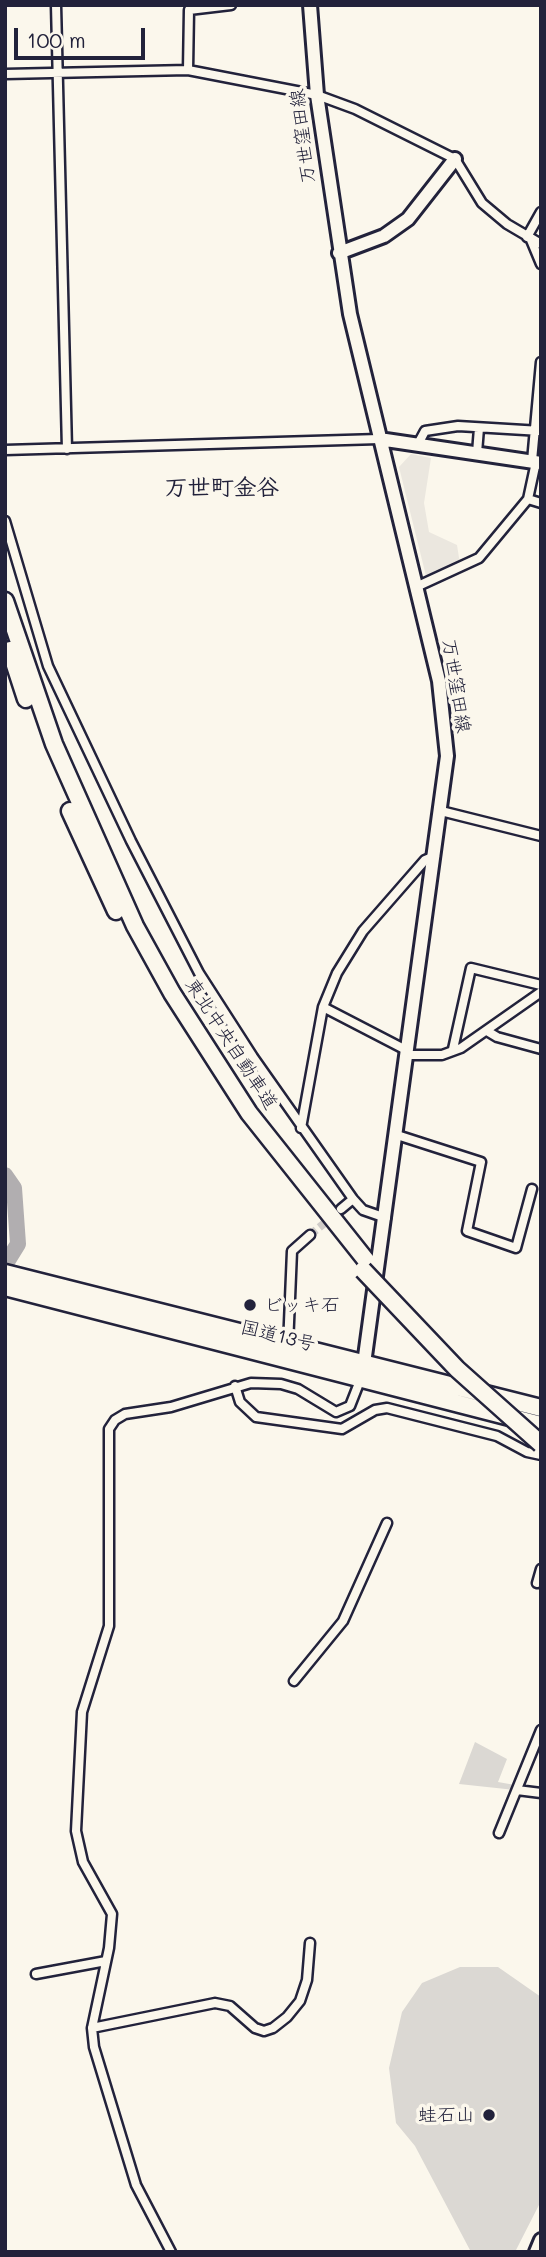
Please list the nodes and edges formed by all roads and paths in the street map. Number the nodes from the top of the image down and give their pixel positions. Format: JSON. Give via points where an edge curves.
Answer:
{"nodes":[{"id":1,"x":56,"y":5,"type":"edge"},
{"id":2,"x":231,"y":5,"type":"edge"},
{"id":3,"x":310,"y":5,"type":"edge"},
{"id":4,"x":188,"y":70,"type":"junction"},
{"id":5,"x":57,"y":73,"type":"junction"},
{"id":6,"x":5,"y":74,"type":"edge"},
{"id":7,"x":317,"y":95,"type":"junction"},
{"id":8,"x":455,"y":159,"type":"junction"},
{"id":9,"x":541,"y":212,"type":"edge"},
{"id":10,"x":529,"y":238,"type":"junction"},
{"id":11,"x":541,"y":244,"type":"edge"},
{"id":12,"x":339,"y":253,"type":"junction"},
{"id":13,"x":541,"y":264,"type":"edge"},
{"id":14,"x":541,"y":362,"type":"edge"},
{"id":15,"x":480,"y":428,"type":"junction"},
{"id":16,"x":537,"y":430,"type":"edge"},
{"id":17,"x":379,"y":439,"type":"junction"},
{"id":18,"x":418,"y":443,"type":"junction"},
{"id":19,"x":66,"y":449,"type":"junction"},
{"id":20,"x":5,"y":450,"type":"edge"},
{"id":21,"x":477,"y":453,"type":"junction"},
{"id":22,"x":536,"y":462,"type":"edge"},
{"id":23,"x":528,"y":499,"type":"junction"},
{"id":24,"x":541,"y":503,"type":"edge"},
{"id":25,"x":5,"y":521,"type":"edge"},
{"id":26,"x":416,"y":587,"type":"junction"},
{"id":27,"x":5,"y":601,"type":"edge"},
{"id":28,"x":5,"y":634,"type":"edge"},
{"id":29,"x":441,"y":811,"type":"junction"},
{"id":30,"x":541,"y":836,"type":"edge"},
{"id":31,"x":435,"y":856,"type":"junction"},
{"id":32,"x":541,"y":985,"type":"edge"},
{"id":33,"x":541,"y":992,"type":"edge"},
{"id":34,"x":323,"y":1007,"type":"junction"},
{"id":35,"x":487,"y":1031,"type":"junction"},
{"id":36,"x":453,"y":1049,"type":"junction"},
{"id":37,"x":541,"y":1049,"type":"edge"},
{"id":38,"x":408,"y":1053,"type":"junction"},
{"id":39,"x":301,"y":1128,"type":"junction"},
{"id":40,"x":397,"y":1135,"type":"junction"},
{"id":41,"x":532,"y":1189,"type":"dead end"},
{"id":42,"x":353,"y":1199,"type":"junction"},
{"id":43,"x":341,"y":1209,"type":"tunnel mouth"},
{"id":44,"x":386,"y":1218,"type":"junction"},
{"id":45,"x":310,"y":1235,"type":"tunnel mouth"},
{"id":46,"x":366,"y":1267,"type":"junction"},
{"id":47,"x":5,"y":1273,"type":"edge"},
{"id":48,"x":5,"y":1287,"type":"edge"},
{"id":49,"x":72,"y":1299,"type":"junction"},
{"id":50,"x":288,"y":1346,"type":"junction"},
{"id":51,"x":363,"y":1371,"type":"junction"},
{"id":52,"x":235,"y":1386,"type":"junction"},
{"id":53,"x":541,"y":1408,"type":"edge"},
{"id":54,"x":541,"y":1424,"type":"edge"},
{"id":55,"x":541,"y":1433,"type":"edge"},
{"id":56,"x":541,"y":1444,"type":"edge"},
{"id":57,"x":541,"y":1455,"type":"edge"},
{"id":58,"x":387,"y":1523,"type":"dead end"},
{"id":59,"x":541,"y":1569,"type":"edge"},
{"id":60,"x":537,"y":1583,"type":"dead end"},
{"id":61,"x":294,"y":1681,"type":"dead end"},
{"id":62,"x":541,"y":1730,"type":"edge"},
{"id":63,"x":517,"y":1790,"type":"junction"},
{"id":64,"x":541,"y":1793,"type":"edge"},
{"id":65,"x":499,"y":1833,"type":"dead end"},
{"id":66,"x":310,"y":1943,"type":"dead end"},
{"id":67,"x":106,"y":1961,"type":"junction"},
{"id":68,"x":36,"y":1974,"type":"dead end"},
{"id":69,"x":92,"y":2028,"type":"junction"},
{"id":70,"x":541,"y":2241,"type":"edge"},
{"id":71,"x":171,"y":2252,"type":"edge"},
{"id":72,"x":536,"y":2252,"type":"edge"}],
"edges":[{"from":1,"to":5,"type":"street"},
{"from":2,"to":4,"type":"street","via":[[189,10]]},
{"from":3,"to":7,"type":"main road","name":"万世窪田線"},
{"from":4,"to":5,"type":"street"},
{"from":4,"to":7,"type":"street"},
{"from":5,"to":6,"type":"street"},
{"from":5,"to":19,"type":"street"},
{"from":7,"to":8,"type":"street"},
{"from":7,"to":12,"type":"main road","name":"万世窪田線"},
{"from":8,"to":10,"type":"street","via":[[482,203]]},
{"from":8,"to":12,"type":"main road","via":[[408,219],[384,236]]},
{"from":9,"to":10,"type":"street"},
{"from":10,"to":11,"type":"street"},
{"from":10,"to":13,"type":"street"},
{"from":12,"to":17,"type":"main road","name":"万世窪田線"},
{"from":14,"to":16,"type":"street"},
{"from":15,"to":16,"type":"street"},
{"from":15,"to":18,"type":"street","via":[[435,428],[425,431]]},
{"from":15,"to":21,"type":"street"},
{"from":16,"to":22,"type":"street"},
{"from":17,"to":18,"type":"main road"},
{"from":17,"to":19,"type":"street"},
{"from":17,"to":26,"type":"main road","name":"万世窪田線"},
{"from":18,"to":21,"type":"main road"},
{"from":19,"to":20,"type":"street"},
{"from":21,"to":22,"type":"main road"},
{"from":22,"to":23,"type":"street"},
{"from":23,"to":24,"type":"street"},
{"from":23,"to":26,"type":"street","via":[[479,558]]},
{"from":25,"to":39,"type":"street","via":[[48,666],[131,841],[199,973]]},
{"from":26,"to":29,"type":"main road","name":"万世窪田線","via":[[445,726]]},
{"from":27,"to":46,"type":"highway","name":"東北中央自動車道","via":[[54,744],[141,937],[249,1113]]},
{"from":28,"to":46,"type":"highway","name":"東北中央自動車道","via":[[75,824],[150,973],[241,1119],[314,1216]]},
{"from":29,"to":30,"type":"street"},
{"from":29,"to":31,"type":"main road","name":"万世窪田線"},
{"from":31,"to":34,"type":"street","via":[[425,860],[363,930]]},
{"from":31,"to":38,"type":"main road","name":"万世窪田線"},
{"from":32,"to":36,"type":"street","via":[[471,968]]},
{"from":33,"to":35,"type":"street"},
{"from":34,"to":38,"type":"street"},
{"from":34,"to":39,"type":"street"},
{"from":35,"to":36,"type":"street"},
{"from":35,"to":37,"type":"street"},
{"from":36,"to":38,"type":"street","via":[[442,1055]]},
{"from":38,"to":40,"type":"main road","name":"万世窪田線"},
{"from":39,"to":42,"type":"street"},
{"from":40,"to":41,"type":"street","via":[[481,1162],[467,1231],[516,1248]]},
{"from":40,"to":44,"type":"main road","name":"万世窪田線"},
{"from":42,"to":43,"type":"street"},
{"from":42,"to":44,"type":"street","via":[[363,1210]]},
{"from":44,"to":51,"type":"main road","name":"万世窪田線"},
{"from":45,"to":50,"type":"street","via":[[292,1251]]},
{"from":46,"to":55,"type":"highway","name":"東北中央自動車道","via":[[464,1365]]},
{"from":46,"to":56,"type":"highway","name":"東北中央自動車道","bridge":true,"via":[[457,1369]]},
{"from":47,"to":49,"type":"highway","name":"国道13号"},
{"from":48,"to":49,"type":"highway","name":"国道13号"},
{"from":49,"to":50,"type":"highway","name":"国道13号"},
{"from":49,"to":51,"type":"highway","name":"国道13号"},
{"from":50,"to":51,"type":"highway","name":"国道13号"},
{"from":51,"to":52,"type":"street","via":[[350,1406],[336,1412],[281,1384]]},
{"from":51,"to":53,"type":"highway","name":"国道13号"},
{"from":51,"to":54,"type":"highway","name":"国道13号"},
{"from":52,"to":57,"type":"street","via":[[240,1402],[256,1417],[342,1429],[387,1408],[497,1436]]},
{"from":52,"to":67,"type":"street","via":[[171,1407],[125,1414],[109,1429],[109,1626],[82,1712],[76,1831],[83,1862],[112,1914]]},
{"from":58,"to":61,"type":"street","via":[[343,1621]]},
{"from":59,"to":60,"type":"street"},
{"from":62,"to":63,"type":"street"},
{"from":63,"to":64,"type":"street"},
{"from":63,"to":65,"type":"street"},
{"from":66,"to":69,"type":"street","via":[[300,2001],[273,2028],[255,2028],[230,2006],[215,2003]]},
{"from":67,"to":68,"type":"street"},
{"from":67,"to":69,"type":"street"},
{"from":69,"to":71,"type":"street","via":[[136,2185]]},
{"from":70,"to":72,"type":"main road"}]}
